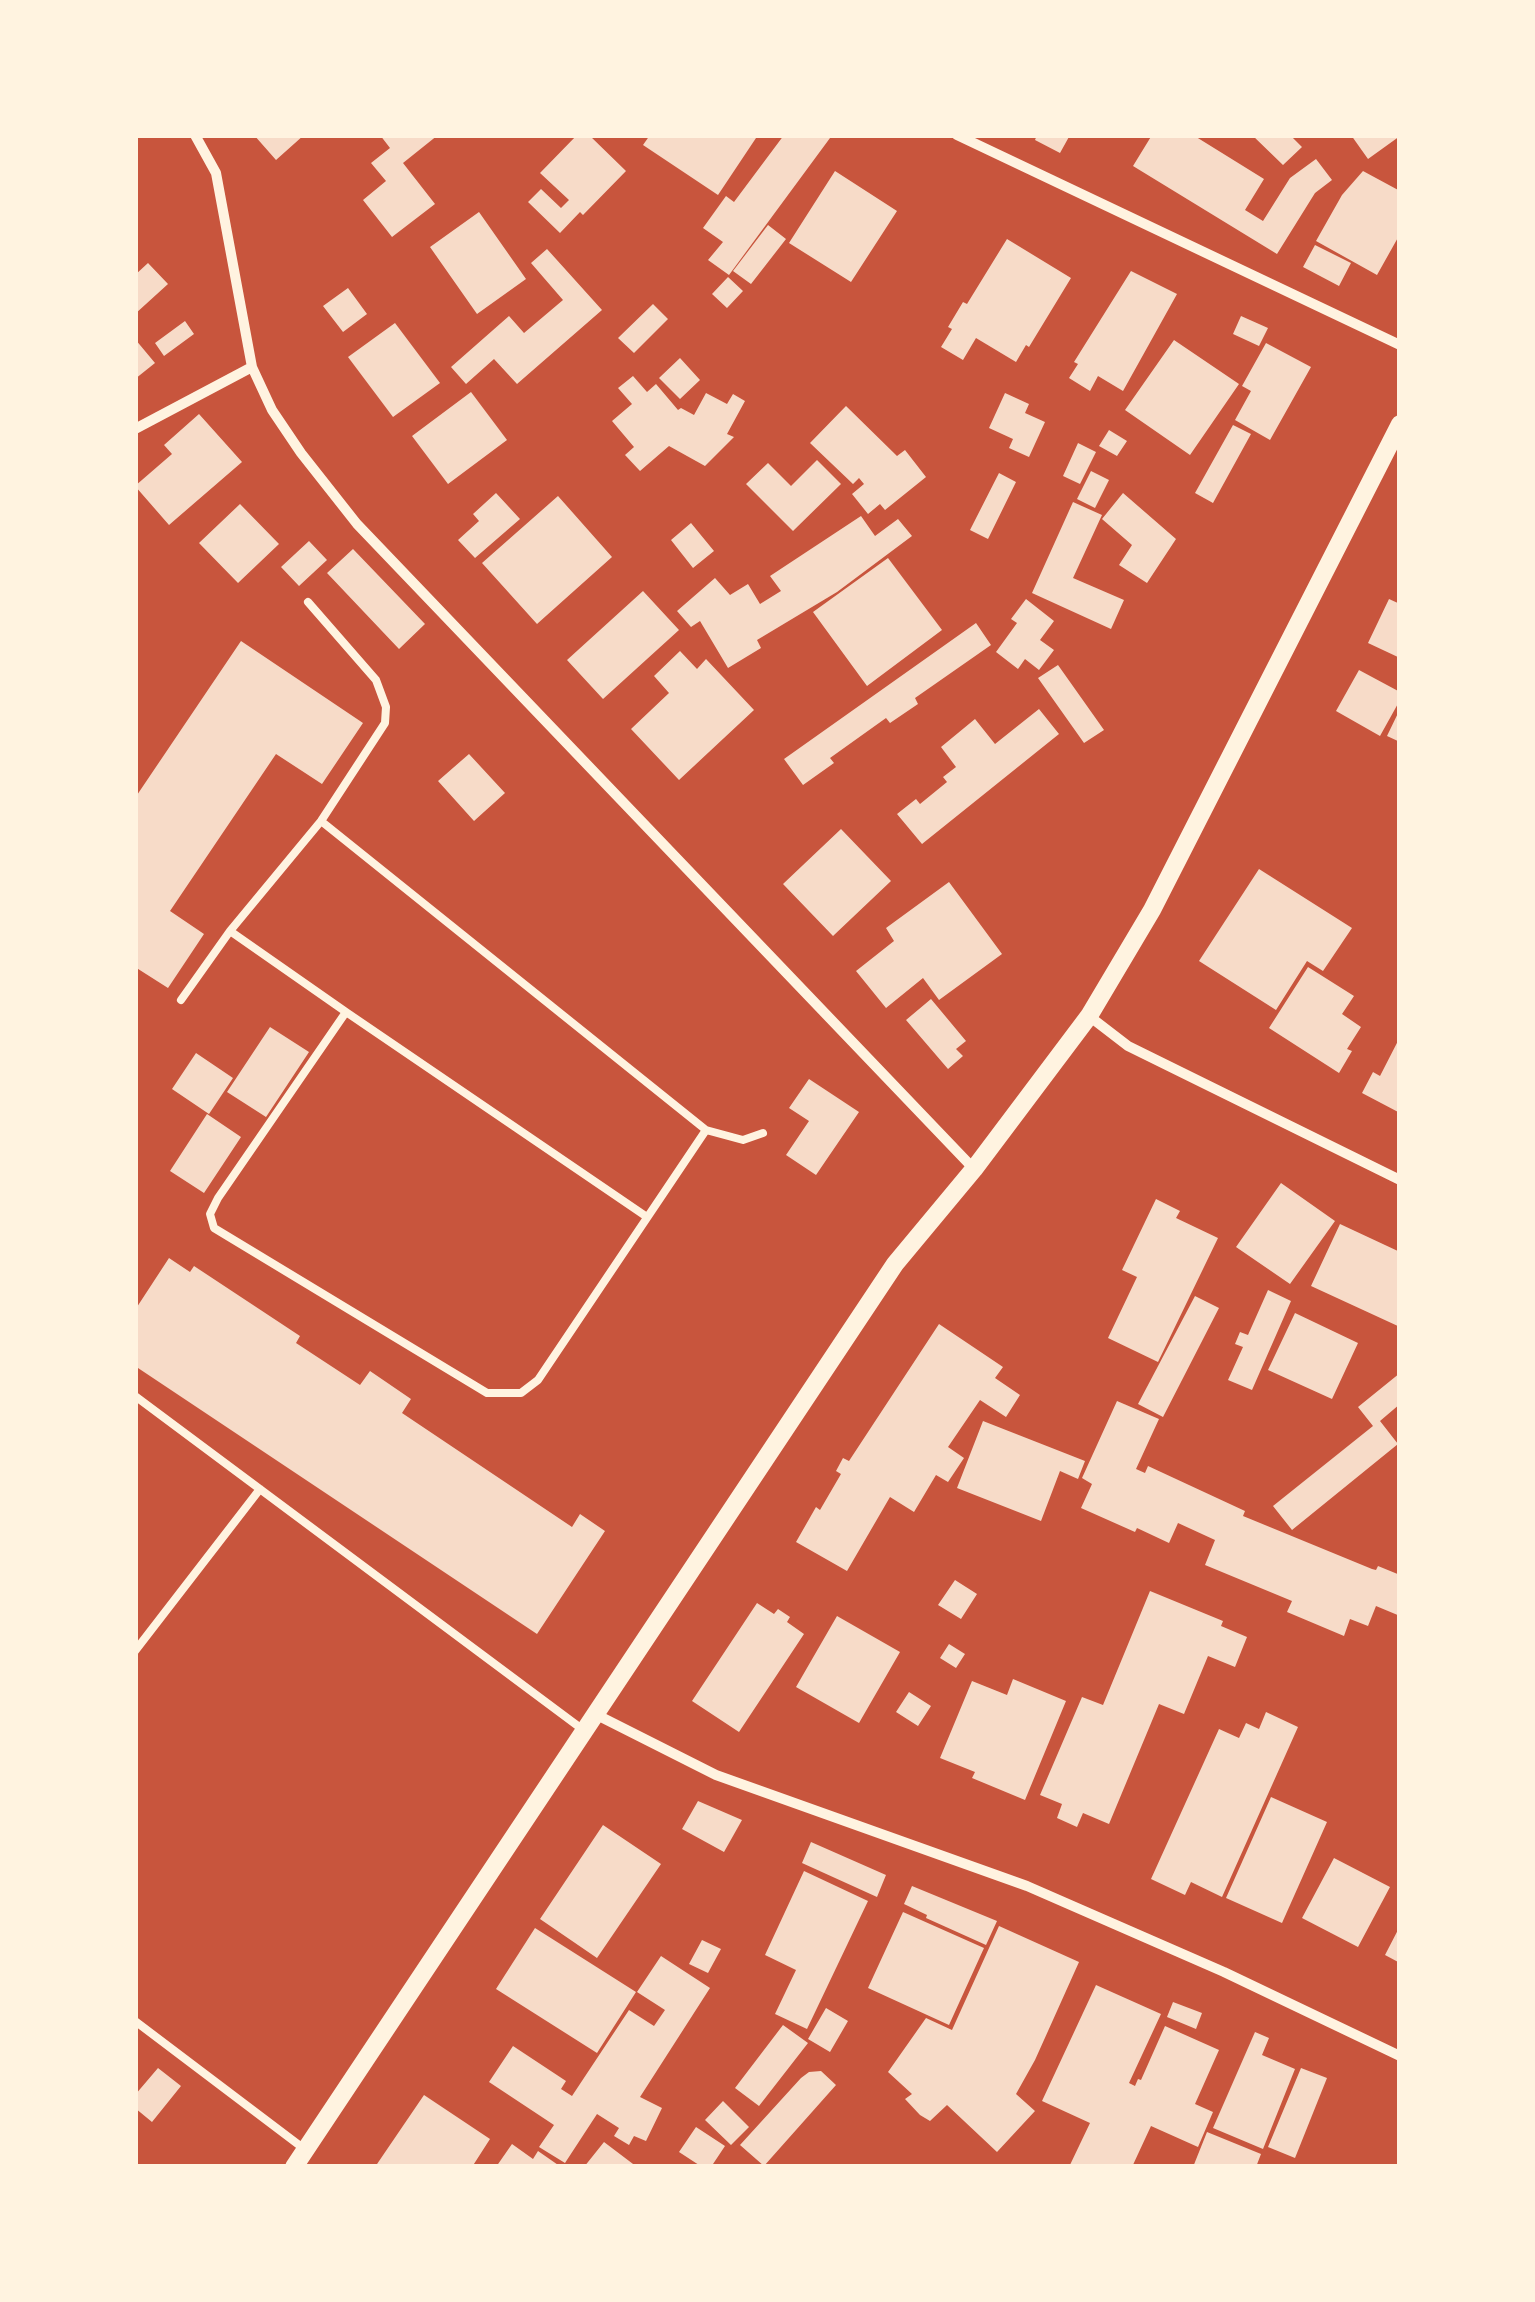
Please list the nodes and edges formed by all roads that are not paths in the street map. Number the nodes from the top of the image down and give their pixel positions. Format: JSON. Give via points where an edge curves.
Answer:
{"nodes":[{"id":1,"x":196,"y":135,"type":"edge"},
{"id":2,"x":957,"y":135,"type":"edge"},
{"id":3,"x":1400,"y":345,"type":"edge"},
{"id":4,"x":252,"y":366,"type":"junction"},
{"id":5,"x":1400,"y":424,"type":"edge"},
{"id":6,"x":135,"y":429,"type":"edge"},
{"id":7,"x":308,"y":602,"type":"dead end"},
{"id":8,"x":321,"y":821,"type":"junction"},
{"id":9,"x":230,"y":931,"type":"junction"},
{"id":10,"x":182,"y":1000,"type":"dead end"},
{"id":11,"x":346,"y":1012,"type":"junction"},
{"id":12,"x":1088,"y":1016,"type":"junction"},
{"id":13,"x":706,"y":1130,"type":"junction"},
{"id":14,"x":763,"y":1133,"type":"dead end"},
{"id":15,"x":974,"y":1168,"type":"junction"},
{"id":16,"x":1400,"y":1180,"type":"edge"},
{"id":17,"x":647,"y":1217,"type":"junction"},
{"id":18,"x":135,"y":1396,"type":"edge"},
{"id":19,"x":260,"y":1489,"type":"junction"},
{"id":20,"x":135,"y":1651,"type":"edge"},
{"id":21,"x":597,"y":1715,"type":"junction"},
{"id":22,"x":586,"y":1732,"type":"junction"},
{"id":23,"x":135,"y":2020,"type":"edge"},
{"id":24,"x":1400,"y":2056,"type":"edge"},
{"id":25,"x":307,"y":2151,"type":"junction"},
{"id":26,"x":294,"y":2167,"type":"edge"}],
"edges":[{"from":1,"to":4,"type":"street","via":[[216,173]]},
{"from":2,"to":3,"type":"street"},
{"from":4,"to":6,"type":"street"},
{"from":4,"to":15,"type":"street","via":[[272,410],[357,524]]},
{"from":5,"to":12,"type":"street","via":[[1152,910]]},
{"from":7,"to":8,"type":"lane","via":[[376,680],[386,707],[385,723]]},
{"from":8,"to":9,"type":"lane"},
{"from":8,"to":13,"type":"lane"},
{"from":9,"to":10,"type":"lane"},
{"from":9,"to":11,"type":"lane"},
{"from":11,"to":17,"type":"lane"},
{"from":11,"to":17,"type":"lane","via":[[218,1198],[210,1214],[214,1228],[487,1392],[522,1392],[538,1380]]},
{"from":12,"to":15,"type":"street"},
{"from":12,"to":16,"type":"street","via":[[1128,1046]]},
{"from":13,"to":14,"type":"lane","via":[[742,1140]]},
{"from":13,"to":17,"type":"lane"},
{"from":15,"to":21,"type":"street","via":[[895,1264]]},
{"from":18,"to":19,"type":"lane"},
{"from":19,"to":20,"type":"lane"},
{"from":19,"to":22,"type":"lane"},
{"from":21,"to":22,"type":"street"},
{"from":21,"to":24,"type":"street","via":[[716,1775],[1027,1886]]},
{"from":22,"to":25,"type":"street"},
{"from":23,"to":25,"type":"lane"},
{"from":25,"to":26,"type":"street"}]}
